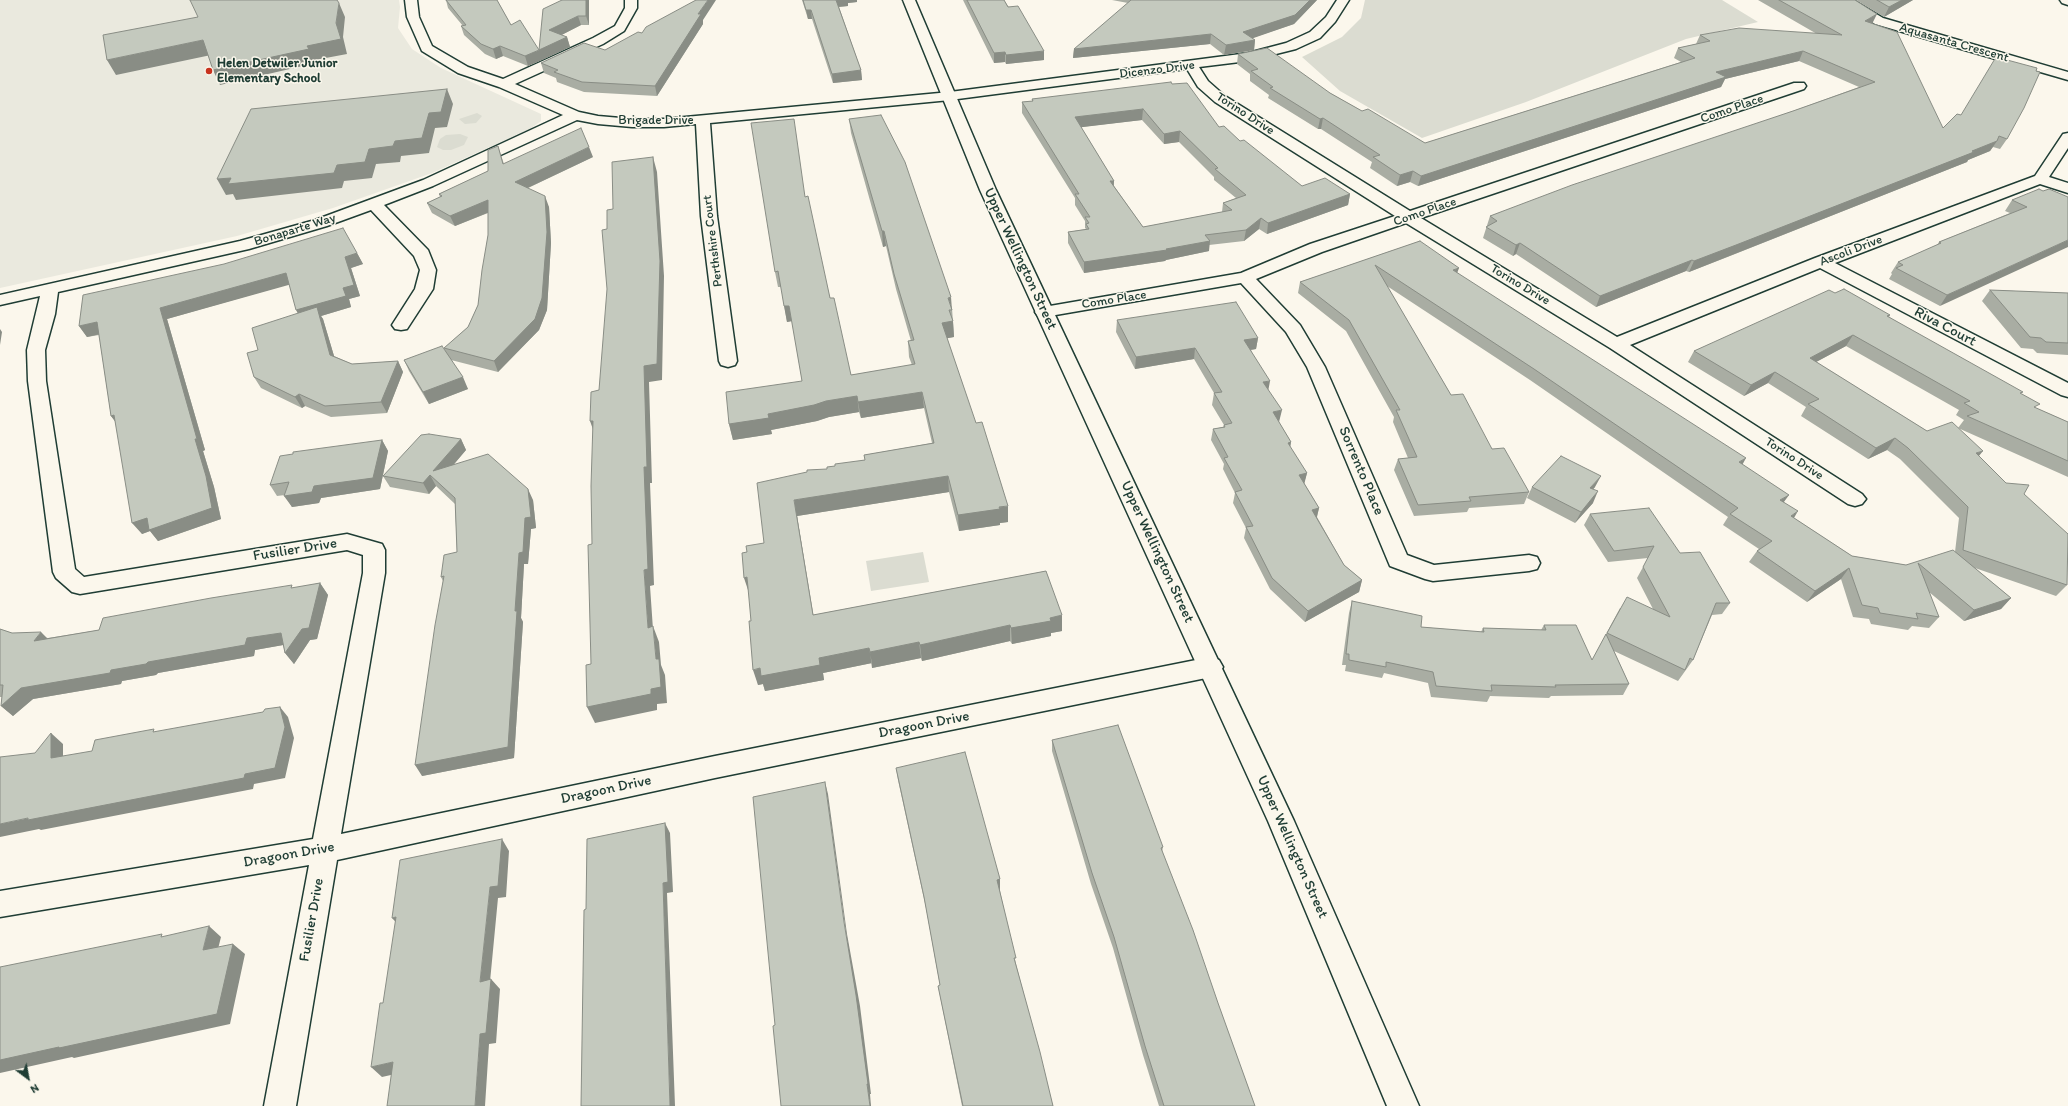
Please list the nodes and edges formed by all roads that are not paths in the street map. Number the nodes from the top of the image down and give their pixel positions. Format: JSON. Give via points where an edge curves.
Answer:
{"nodes":[{"id":1,"x":411,"y":0,"type":"edge"},
{"id":2,"x":631,"y":0,"type":"edge"},
{"id":3,"x":909,"y":0,"type":"edge"},
{"id":4,"x":1343,"y":0,"type":"edge"},
{"id":5,"x":1844,"y":0,"type":"edge"},
{"id":6,"x":1192,"y":66,"type":"junction"},
{"id":7,"x":2068,"y":76,"type":"edge"},
{"id":8,"x":504,"y":84,"type":"junction"},
{"id":9,"x":1798,"y":86,"type":"dead end"},
{"id":10,"x":950,"y":96,"type":"junction"},
{"id":11,"x":575,"y":115,"type":"junction"},
{"id":12,"x":703,"y":120,"type":"junction"},
{"id":13,"x":2068,"y":137,"type":"edge"},
{"id":14,"x":2040,"y":179,"type":"junction"},
{"id":15,"x":2068,"y":188,"type":"edge"},
{"id":16,"x":375,"y":204,"type":"junction"},
{"id":17,"x":1408,"y":217,"type":"junction"},
{"id":18,"x":1821,"y":262,"type":"junction"},
{"id":19,"x":1245,"y":276,"type":"junction"},
{"id":20,"x":50,"y":290,"type":"junction"},
{"id":21,"x":0,"y":300,"type":"edge"},
{"id":22,"x":1044,"y":312,"type":"junction"},
{"id":23,"x":401,"y":325,"type":"dead end"},
{"id":24,"x":1616,"y":344,"type":"junction"},
{"id":25,"x":728,"y":361,"type":"dead end"},
{"id":26,"x":2068,"y":391,"type":"edge"},
{"id":27,"x":1855,"y":499,"type":"dead end"},
{"id":28,"x":1528,"y":563,"type":"dead end"},
{"id":29,"x":1211,"y":667,"type":"junction"},
{"id":30,"x":324,"y":850,"type":"junction"},
{"id":31,"x":0,"y":904,"type":"edge"},
{"id":32,"x":280,"y":1106,"type":"edge"},
{"id":33,"x":1403,"y":1106,"type":"edge"}],
"edges":[{"from":1,"to":8,"type":"street","name":"Brigade Drive","via":[[413,17],[427,48],[463,70]]},
{"from":2,"to":8,"type":"street","via":[[631,8],[620,28],[598,42]]},
{"from":3,"to":10,"type":"street","name":"Upper Wellington Street"},
{"from":4,"to":6,"type":"street","name":"Dicenzo Drive","via":[[1331,19],[1315,35],[1291,46],[1248,57]]},
{"from":5,"to":7,"type":"street","name":"Aquasanta Crescent","via":[[1879,21]]},
{"from":6,"to":10,"type":"street","name":"Dicenzo Drive"},
{"from":6,"to":17,"type":"street","name":"Torino Drive","via":[[1203,84],[1220,99]]},
{"from":8,"to":11,"type":"street","name":"Brigade Drive"},
{"from":9,"to":17,"type":"street","name":"Como Place"},
{"from":10,"to":12,"type":"street","name":"Brigade Drive"},
{"from":10,"to":22,"type":"street","name":"Upper Wellington Street","via":[[988,190]]},
{"from":11,"to":12,"type":"street","name":"Brigade Drive","via":[[632,123]]},
{"from":11,"to":16,"type":"street","name":"Bonaparte Way","via":[[480,160]]},
{"from":12,"to":25,"type":"street","name":"Perthshire Court","via":[[709,216]]},
{"from":13,"to":14,"type":"street"},
{"from":14,"to":15,"type":"street"},
{"from":14,"to":18,"type":"street","name":"Ascoli Drive"},
{"from":16,"to":20,"type":"street","name":"Bonaparte Way","via":[[321,223],[243,245]]},
{"from":16,"to":23,"type":"street","via":[[422,254],[428,270],[424,289]]},
{"from":17,"to":19,"type":"street","name":"Como Place","via":[[1316,248]]},
{"from":17,"to":24,"type":"street","name":"Torino Drive"},
{"from":18,"to":24,"type":"street","name":"Ascoli Drive"},
{"from":18,"to":26,"type":"street","name":"Riva Court"},
{"from":19,"to":22,"type":"street","name":"Como Place"},
{"from":19,"to":28,"type":"street","name":"Sorrento Place","via":[[1294,329],[1316,366],[1398,560],[1433,573]]},
{"from":20,"to":21,"type":"street","name":"Bonaparte Way"},
{"from":20,"to":30,"type":"street","name":"Fusilier Drive","via":[[36,350],[37,381],[64,572],[80,586],[347,542],[374,550],[374,573]]},
{"from":22,"to":29,"type":"street","name":"Upper Wellington Street"},
{"from":24,"to":27,"type":"street","name":"Torino Drive"},
{"from":29,"to":30,"type":"street","name":"Dragoon Drive","via":[[730,764]]},
{"from":29,"to":33,"type":"street","name":"Upper Wellington Street","via":[[1281,822]]},
{"from":30,"to":31,"type":"street","name":"Dragoon Drive"},
{"from":30,"to":32,"type":"street","name":"Fusilier Drive"}]}
